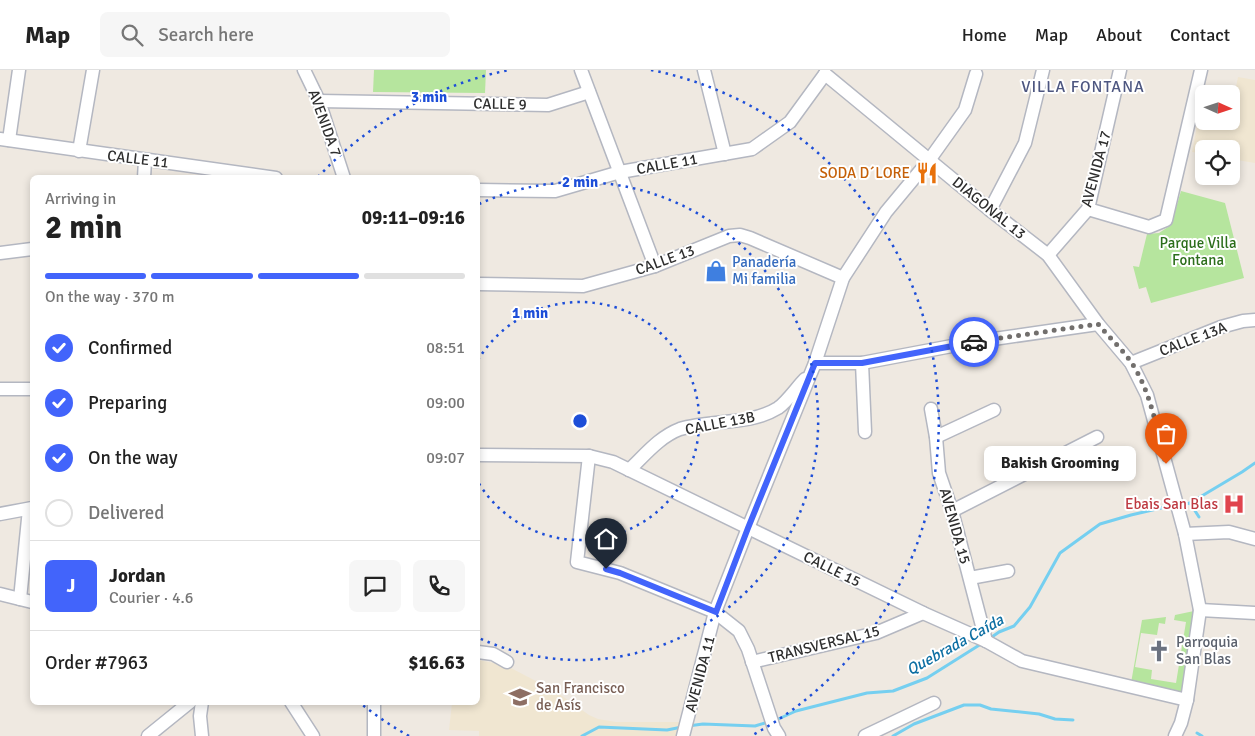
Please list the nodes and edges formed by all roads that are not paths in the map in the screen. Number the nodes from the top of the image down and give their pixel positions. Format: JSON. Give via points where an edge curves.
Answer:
{"nodes":[{"id":1,"x":19,"y":70,"type":"edge"},
{"id":2,"x":93,"y":70,"type":"edge"},
{"id":3,"x":304,"y":70,"type":"edge"},
{"id":4,"x":581,"y":70,"type":"edge"},
{"id":5,"x":704,"y":70,"type":"edge"},
{"id":6,"x":1043,"y":70,"type":"edge"},
{"id":7,"x":1120,"y":70,"type":"edge"},
{"id":8,"x":1201,"y":70,"type":"edge"},
{"id":9,"x":825,"y":72,"type":"edge"},
{"id":10,"x":976,"y":74,"type":"dead end"},
{"id":11,"x":589,"y":92,"type":"junction"},
{"id":12,"x":319,"y":101,"type":"junction"},
{"id":13,"x":4,"y":140,"type":"edge"},
{"id":14,"x":79,"y":151,"type":"junction"},
{"id":15,"x":726,"y":154,"type":"junction"},
{"id":16,"x":930,"y":159,"type":"junction"},
{"id":17,"x":145,"y":160,"type":"junction"},
{"id":18,"x":620,"y":172,"type":"junction"},
{"id":19,"x":144,"y":175,"type":"edge"},
{"id":20,"x":254,"y":175,"type":"edge"},
{"id":21,"x":343,"y":175,"type":"edge"},
{"id":22,"x":480,"y":190,"type":"edge"},
{"id":23,"x":1088,"y":209,"type":"junction"},
{"id":24,"x":990,"y":210,"type":"junction"},
{"id":25,"x":30,"y":250,"type":"edge"},
{"id":26,"x":0,"y":253,"type":"edge"},
{"id":27,"x":1048,"y":255,"type":"junction"},
{"id":28,"x":655,"y":266,"type":"junction"},
{"id":29,"x":843,"y":278,"type":"junction"},
{"id":30,"x":480,"y":284,"type":"edge"},
{"id":31,"x":1255,"y":320,"type":"edge"},
{"id":32,"x":1098,"y":324,"type":"junction"},
{"id":33,"x":862,"y":363,"type":"junction"},
{"id":34,"x":1132,"y":363,"type":"junction"},
{"id":35,"x":812,"y":368,"type":"junction"},
{"id":36,"x":0,"y":389,"type":"edge"},
{"id":37,"x":30,"y":389,"type":"edge"},
{"id":38,"x":931,"y":409,"type":"dead end"},
{"id":39,"x":994,"y":410,"type":"dead end"},
{"id":40,"x":865,"y":432,"type":"dead end"},
{"id":41,"x":936,"y":437,"type":"junction"},
{"id":42,"x":1098,"y":437,"type":"dead end"},
{"id":43,"x":480,"y":455,"type":"edge"},
{"id":44,"x":588,"y":456,"type":"junction"},
{"id":45,"x":629,"y":470,"type":"junction"},
{"id":46,"x":30,"y":509,"type":"edge"},
{"id":47,"x":952,"y":510,"type":"junction"},
{"id":48,"x":0,"y":514,"type":"edge"},
{"id":49,"x":30,"y":528,"type":"edge"},
{"id":50,"x":748,"y":528,"type":"junction"},
{"id":51,"x":1185,"y":534,"type":"junction"},
{"id":52,"x":1255,"y":539,"type":"edge"},
{"id":53,"x":29,"y":547,"type":"edge"},
{"id":54,"x":1008,"y":570,"type":"dead end"},
{"id":55,"x":970,"y":578,"type":"junction"},
{"id":56,"x":0,"y":594,"type":"edge"},
{"id":57,"x":26,"y":600,"type":"edge"},
{"id":58,"x":1200,"y":610,"type":"junction"},
{"id":59,"x":716,"y":612,"type":"junction"},
{"id":60,"x":923,"y":613,"type":"junction"},
{"id":61,"x":1255,"y":613,"type":"edge"},
{"id":62,"x":986,"y":641,"type":"junction"},
{"id":63,"x":480,"y":652,"type":"edge"},
{"id":64,"x":507,"y":662,"type":"dead end"},
{"id":65,"x":752,"y":662,"type":"junction"},
{"id":66,"x":1187,"y":700,"type":"junction"},
{"id":67,"x":934,"y":703,"type":"dead end"},
{"id":68,"x":186,"y":705,"type":"edge"},
{"id":69,"x":202,"y":705,"type":"edge"},
{"id":70,"x":293,"y":705,"type":"edge"},
{"id":71,"x":374,"y":705,"type":"edge"},
{"id":72,"x":148,"y":736,"type":"edge"},
{"id":73,"x":202,"y":736,"type":"edge"},
{"id":74,"x":313,"y":736,"type":"edge"},
{"id":75,"x":374,"y":736,"type":"edge"},
{"id":76,"x":683,"y":736,"type":"edge"},
{"id":77,"x":779,"y":736,"type":"edge"},
{"id":78,"x":865,"y":736,"type":"edge"},
{"id":79,"x":1175,"y":736,"type":"edge"}],
"edges":[{"from":1,"to":13,"type":"street"},
{"from":2,"to":14,"type":"street"},
{"from":3,"to":12,"type":"street","name":"AVENIDA 7"},
{"from":4,"to":11,"type":"street"},
{"from":5,"to":15,"type":"street"},
{"from":6,"to":24,"type":"street","via":[[1025,143]]},
{"from":7,"to":23,"type":"street","name":"AVENIDA 17"},
{"from":8,"to":23,"type":"street","via":[[1166,220],[1149,227]]},
{"from":9,"to":15,"type":"street","name":"CALLE 11","via":[[790,122],[752,149]]},
{"from":9,"to":16,"type":"street","name":"DIAGONAL 13"},
{"from":10,"to":16,"type":"street","via":[[965,110]]},
{"from":11,"to":12,"type":"street","name":"CALLE 9","via":[[548,105]]},
{"from":11,"to":18,"type":"street"},
{"from":12,"to":21,"type":"street","name":"AVENIDA 7"},
{"from":13,"to":14,"type":"street","name":"CALLE 11"},
{"from":14,"to":17,"type":"street","name":"CALLE 11"},
{"from":15,"to":18,"type":"street","name":"CALLE 11"},
{"from":16,"to":24,"type":"street","name":"DIAGONAL 13"},
{"from":16,"to":29,"type":"street","name":"AVENIDA 11","via":[[886,212]]},
{"from":17,"to":19,"type":"street"},
{"from":17,"to":20,"type":"street","name":"CALLE 11"},
{"from":18,"to":22,"type":"street","name":"CALLE 11","via":[[555,191]]},
{"from":18,"to":28,"type":"street"},
{"from":23,"to":27,"type":"street","name":"AVENIDA 17"},
{"from":24,"to":27,"type":"street","name":"DIAGONAL 13"},
{"from":25,"to":26,"type":"street"},
{"from":27,"to":32,"type":"street","name":"DIAGONAL 13"},
{"from":28,"to":29,"type":"street","name":"CALLE 13","via":[[729,236],[740,236]]},
{"from":28,"to":30,"type":"street","name":"CALLE 13","via":[[583,286]]},
{"from":29,"to":35,"type":"street","name":"AVENIDA 11"},
{"from":31,"to":34,"type":"street","name":"CALLE 13A","via":[[1221,327]]},
{"from":32,"to":33,"type":"street","via":[[973,342]]},
{"from":32,"to":34,"type":"street","name":"DIAGONAL 13"},
{"from":33,"to":35,"type":"street"},
{"from":33,"to":40,"type":"street"},
{"from":34,"to":51,"type":"street","name":"DIAGONAL 13","via":[[1147,395]]},
{"from":35,"to":45,"type":"street","name":"CALLE 13B","via":[[780,407],[748,419],[680,429],[656,443]]},
{"from":35,"to":50,"type":"street","name":"AVENIDA 11"},
{"from":36,"to":37,"type":"street"},
{"from":38,"to":41,"type":"street","name":"AVENIDA 15"},
{"from":39,"to":41,"type":"street"},
{"from":41,"to":47,"type":"street","name":"AVENIDA 15","via":[[939,473]]},
{"from":42,"to":47,"type":"street"},
{"from":43,"to":44,"type":"street","name":"CALLE 15"},
{"from":44,"to":45,"type":"street","name":"CALLE 15"},
{"from":44,"to":59,"type":"street","via":[[577,562],[620,573]]},
{"from":45,"to":50,"type":"street","name":"CALLE 15"},
{"from":46,"to":48,"type":"street"},
{"from":47,"to":55,"type":"street","name":"AVENIDA 15"},
{"from":49,"to":53,"type":"street"},
{"from":50,"to":59,"type":"street","name":"AVENIDA 11"},
{"from":50,"to":60,"type":"street","name":"CALLE 15"},
{"from":51,"to":52,"type":"street","via":[[1229,532]]},
{"from":51,"to":58,"type":"street","name":"DIAGONAL 13"},
{"from":53,"to":57,"type":"street"},
{"from":54,"to":55,"type":"street"},
{"from":55,"to":62,"type":"street","name":"AVENIDA 15"},
{"from":56,"to":57,"type":"street"},
{"from":58,"to":61,"type":"street"},
{"from":58,"to":66,"type":"street"},
{"from":59,"to":65,"type":"street","via":[[739,631]]},
{"from":59,"to":76,"type":"street","name":"AVENIDA 11"},
{"from":60,"to":62,"type":"street","name":"CALLE 15"},
{"from":60,"to":65,"type":"street","name":"TRANSVERSAL 15","via":[[876,633]]},
{"from":62,"to":66,"type":"street","name":"CALLE 15","via":[[1022,661]]},
{"from":63,"to":64,"type":"street"},
{"from":65,"to":77,"type":"street"},
{"from":66,"to":79,"type":"street"},
{"from":67,"to":78,"type":"street"},
{"from":68,"to":72,"type":"street"},
{"from":69,"to":73,"type":"street"},
{"from":70,"to":74,"type":"street"},
{"from":71,"to":75,"type":"street"}]}
